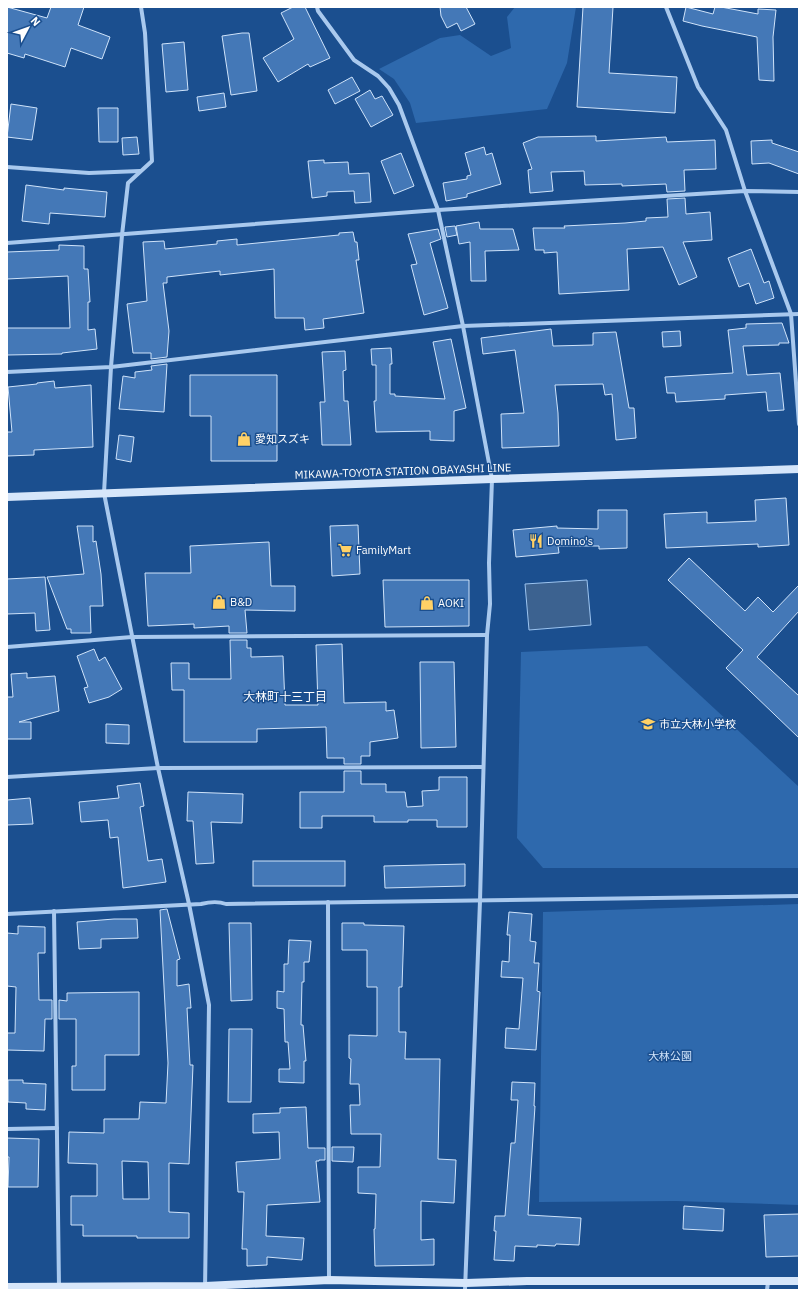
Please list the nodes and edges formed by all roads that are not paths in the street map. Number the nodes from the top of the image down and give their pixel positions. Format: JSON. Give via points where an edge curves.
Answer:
{"nodes":[{"id":1,"x":141,"y":7,"type":"edge"},
{"id":2,"x":317,"y":7,"type":"edge"},
{"id":3,"x":666,"y":7,"type":"edge"},
{"id":4,"x":7,"y":167,"type":"edge"},
{"id":5,"x":141,"y":171,"type":"junction"},
{"id":6,"x":745,"y":191,"type":"junction"},
{"id":7,"x":799,"y":192,"type":"edge"},
{"id":8,"x":438,"y":210,"type":"junction"},
{"id":9,"x":122,"y":235,"type":"junction"},
{"id":10,"x":7,"y":243,"type":"edge"},
{"id":11,"x":791,"y":314,"type":"junction"},
{"id":12,"x":799,"y":314,"type":"edge"},
{"id":13,"x":463,"y":326,"type":"junction"},
{"id":14,"x":111,"y":367,"type":"junction"},
{"id":15,"x":7,"y":372,"type":"edge"},
{"id":16,"x":799,"y":424,"type":"edge"},
{"id":17,"x":799,"y":469,"type":"edge"},
{"id":18,"x":492,"y":479,"type":"junction"},
{"id":19,"x":104,"y":493,"type":"junction"},
{"id":20,"x":7,"y":497,"type":"edge"},
{"id":21,"x":487,"y":634,"type":"junction"},
{"id":22,"x":132,"y":637,"type":"junction"},
{"id":23,"x":7,"y":646,"type":"edge"},
{"id":24,"x":482,"y":767,"type":"junction"},
{"id":25,"x":158,"y":768,"type":"junction"},
{"id":26,"x":7,"y":777,"type":"edge"},
{"id":27,"x":799,"y":896,"type":"edge"},
{"id":28,"x":480,"y":901,"type":"junction"},
{"id":29,"x":328,"y":902,"type":"junction"},
{"id":30,"x":189,"y":904,"type":"junction"},
{"id":31,"x":54,"y":911,"type":"junction"},
{"id":32,"x":7,"y":914,"type":"edge"},
{"id":33,"x":57,"y":1128,"type":"junction"},
{"id":34,"x":7,"y":1129,"type":"edge"},
{"id":35,"x":329,"y":1280,"type":"junction"},
{"id":36,"x":799,"y":1281,"type":"edge"},
{"id":37,"x":7,"y":1286,"type":"edge"},
{"id":38,"x":466,"y":1286,"type":"edge"},
{"id":39,"x":767,"y":1286,"type":"edge"},
{"id":40,"x":59,"y":1288,"type":"edge"},
{"id":41,"x":206,"y":1288,"type":"edge"}],
"edges":[{"from":1,"to":5,"type":"street","via":[[145,33],[152,160]]},
{"from":2,"to":8,"type":"street","via":[[354,60],[378,76],[389,88],[399,105]]},
{"from":3,"to":6,"type":"street","via":[[698,87],[726,130]]},
{"from":4,"to":5,"type":"street","via":[[89,172]]},
{"from":5,"to":9,"type":"street","via":[[128,183]]},
{"from":6,"to":7,"type":"street"},
{"from":6,"to":8,"type":"street"},
{"from":6,"to":11,"type":"street"},
{"from":8,"to":9,"type":"street"},
{"from":8,"to":13,"type":"street"},
{"from":9,"to":10,"type":"street"},
{"from":9,"to":14,"type":"street"},
{"from":11,"to":12,"type":"street"},
{"from":11,"to":13,"type":"street"},
{"from":11,"to":16,"type":"street"},
{"from":13,"to":14,"type":"street"},
{"from":13,"to":18,"type":"street"},
{"from":14,"to":15,"type":"street"},
{"from":14,"to":19,"type":"street"},
{"from":17,"to":18,"type":"street","name":"MIKAWA-TOYOTA STATION OBAYASHI LINE"},
{"from":18,"to":19,"type":"street","name":"MIKAWA-TOYOTA STATION OBAYASHI LINE"},
{"from":18,"to":21,"type":"street","via":[[490,604]]},
{"from":19,"to":20,"type":"street","name":"MIKAWA-TOYOTA STATION OBAYASHI LINE"},
{"from":19,"to":22,"type":"street"},
{"from":21,"to":22,"type":"street"},
{"from":21,"to":24,"type":"street"},
{"from":22,"to":23,"type":"street"},
{"from":22,"to":25,"type":"street"},
{"from":24,"to":25,"type":"street"},
{"from":24,"to":28,"type":"street"},
{"from":25,"to":26,"type":"street"},
{"from":25,"to":30,"type":"street"},
{"from":27,"to":28,"type":"street"},
{"from":28,"to":29,"type":"street"},
{"from":28,"to":38,"type":"street"},
{"from":29,"to":30,"type":"street"},
{"from":29,"to":35,"type":"street"},
{"from":30,"to":31,"type":"street"},
{"from":30,"to":41,"type":"street","via":[[209,1005]]},
{"from":31,"to":32,"type":"street"},
{"from":31,"to":33,"type":"street"},
{"from":33,"to":34,"type":"street"},
{"from":33,"to":40,"type":"street"},
{"from":35,"to":38,"type":"street"},
{"from":35,"to":41,"type":"street"},
{"from":36,"to":39,"type":"street"},
{"from":37,"to":40,"type":"street"},
{"from":38,"to":39,"type":"street","via":[[527,1281]]},
{"from":40,"to":41,"type":"street"}]}
